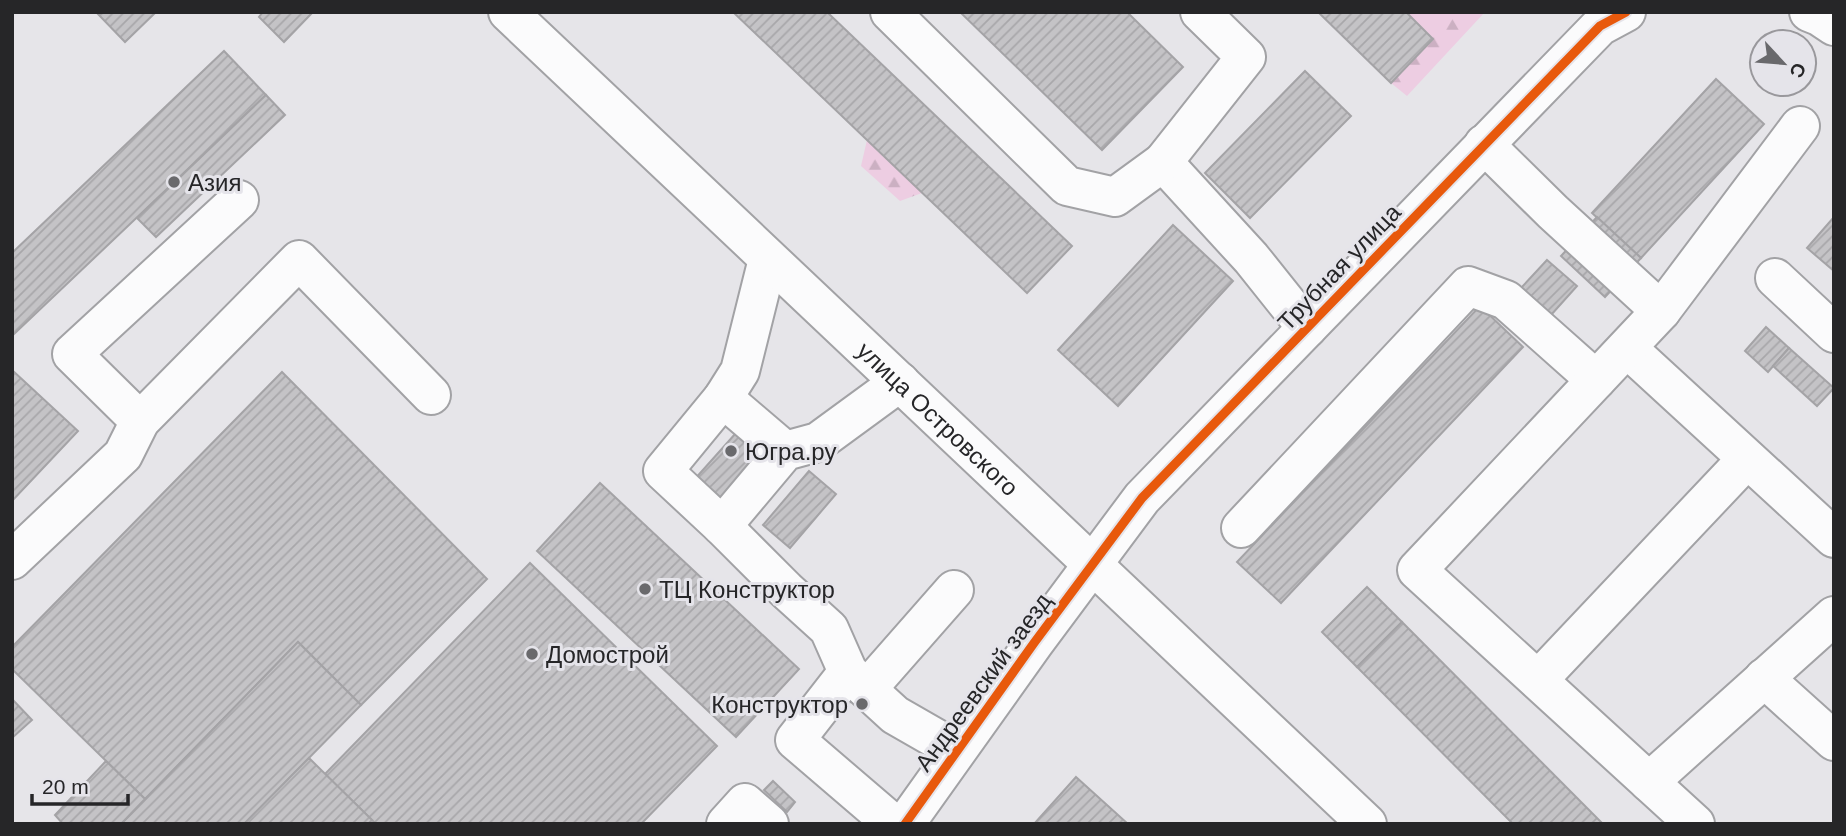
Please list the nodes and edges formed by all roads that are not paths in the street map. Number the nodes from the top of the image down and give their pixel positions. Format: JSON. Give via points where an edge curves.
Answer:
{"nodes":[{"id":1,"x":508,"y":12,"type":"edge"},
{"id":2,"x":890,"y":12,"type":"edge"},
{"id":3,"x":1200,"y":12,"type":"edge"},
{"id":4,"x":1604,"y":17,"type":"edge"},
{"id":5,"x":1800,"y":127,"type":"dead end"},
{"id":6,"x":1484,"y":144,"type":"junction"},
{"id":7,"x":1163,"y":162,"type":"junction"},
{"id":8,"x":239,"y":200,"type":"dead end"},
{"id":9,"x":768,"y":259,"type":"junction"},
{"id":10,"x":1775,"y":278,"type":"dead end"},
{"id":11,"x":1661,"y":311,"type":"junction"},
{"id":12,"x":1307,"y":328,"type":"junction"},
{"id":13,"x":1834,"y":333,"type":"edge"},
{"id":14,"x":1627,"y":348,"type":"junction"},
{"id":15,"x":1596,"y":380,"type":"junction"},
{"id":16,"x":900,"y":382,"type":"junction"},
{"id":17,"x":431,"y":395,"type":"dead end"},
{"id":18,"x":723,"y":398,"type":"junction"},
{"id":19,"x":140,"y":421,"type":"junction"},
{"id":20,"x":785,"y":451,"type":"junction"},
{"id":21,"x":1747,"y":459,"type":"junction"},
{"id":22,"x":722,"y":526,"type":"junction"},
{"id":23,"x":1241,"y":528,"type":"dead end"},
{"id":24,"x":1834,"y":538,"type":"edge"},
{"id":25,"x":12,"y":560,"type":"edge"},
{"id":26,"x":1093,"y":563,"type":"junction"},
{"id":27,"x":954,"y":590,"type":"dead end"},
{"id":28,"x":1834,"y":616,"type":"edge"},
{"id":29,"x":1764,"y":678,"type":"junction"},
{"id":30,"x":858,"y":680,"type":"junction"},
{"id":31,"x":1538,"y":680,"type":"junction"},
{"id":32,"x":1834,"y":741,"type":"edge"},
{"id":33,"x":956,"y":751,"type":"junction"},
{"id":34,"x":1649,"y":782,"type":"junction"},
{"id":35,"x":726,"y":824,"type":"edge"},
{"id":36,"x":769,"y":824,"type":"edge"},
{"id":37,"x":893,"y":824,"type":"edge"},
{"id":38,"x":905,"y":824,"type":"edge"},
{"id":39,"x":1367,"y":824,"type":"edge"},
{"id":40,"x":1695,"y":824,"type":"edge"}],
"edges":[{"from":1,"to":9,"type":"main road","name":"улица Островского"},
{"from":2,"to":7,"type":"main road","via":[[1067,186],[1115,197]]},
{"from":3,"to":7,"type":"main road","via":[[1246,58]]},
{"from":4,"to":6,"type":"main road","name":"Трубная улица"},
{"from":5,"to":11,"type":"main road"},
{"from":6,"to":11,"type":"main road"},
{"from":6,"to":12,"type":"main road","name":"Трубная улица"},
{"from":7,"to":12,"type":"main road","via":[[1251,258]]},
{"from":8,"to":19,"type":"main road","via":[[72,354]]},
{"from":9,"to":16,"type":"main road","name":"улица Островского"},
{"from":9,"to":18,"type":"main road","via":[[740,371]]},
{"from":10,"to":13,"type":"main road"},
{"from":11,"to":14,"type":"main road"},
{"from":12,"to":26,"type":"main road","name":"Трубная улица","via":[[1142,498]]},
{"from":14,"to":15,"type":"main road"},
{"from":14,"to":21,"type":"main road"},
{"from":15,"to":23,"type":"main road","via":[[1506,300],[1468,286]]},
{"from":15,"to":31,"type":"main road","via":[[1417,570]]},
{"from":16,"to":20,"type":"main road","via":[[818,442]]},
{"from":16,"to":26,"type":"main road","name":"улица Островского"},
{"from":17,"to":19,"type":"main road","via":[[299,260]]},
{"from":18,"to":20,"type":"main road"},
{"from":18,"to":22,"type":"main road","via":[[663,471]]},
{"from":19,"to":25,"type":"main road","via":[[123,455]]},
{"from":20,"to":22,"type":"main road"},
{"from":21,"to":24,"type":"main road"},
{"from":21,"to":31,"type":"main road"},
{"from":22,"to":30,"type":"main road","via":[[829,629]]},
{"from":26,"to":33,"type":"main road","name":"Андреевский заезд"},
{"from":26,"to":39,"type":"main road","name":"улица Островского"},
{"from":27,"to":30,"type":"main road"},
{"from":28,"to":29,"type":"main road"},
{"from":29,"to":32,"type":"main road"},
{"from":29,"to":34,"type":"main road"},
{"from":30,"to":33,"type":"main road","via":[[895,715]]},
{"from":30,"to":37,"type":"main road","via":[[795,740]]},
{"from":31,"to":34,"type":"main road"},
{"from":33,"to":38,"type":"main road","name":"Андреевский заезд"},
{"from":34,"to":40,"type":"main road"},
{"from":35,"to":36,"type":"main road","via":[[745,803]]}]}
